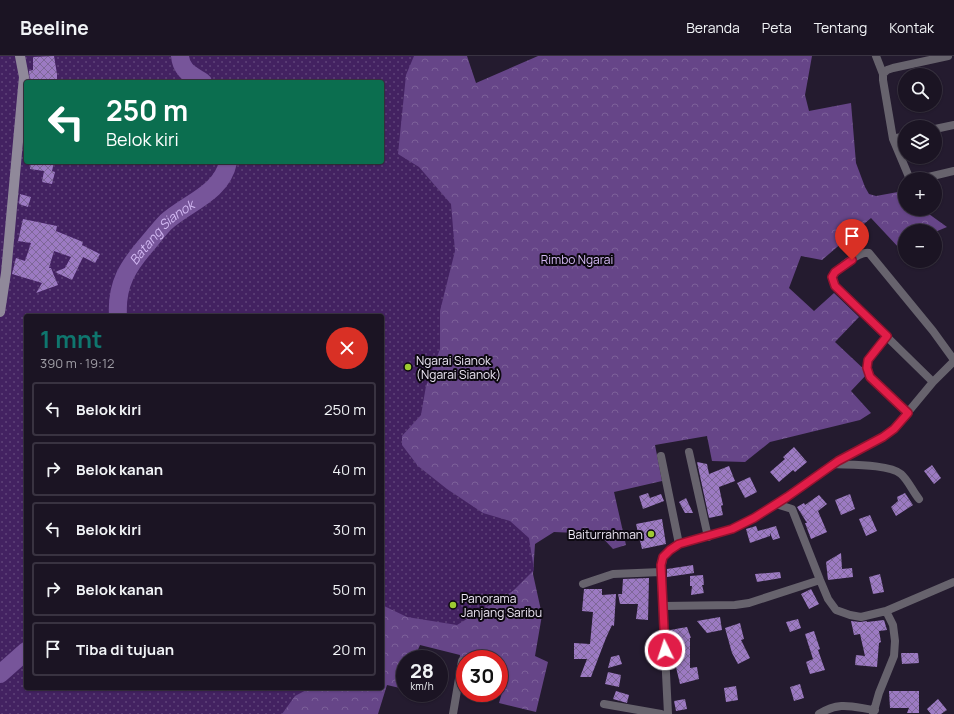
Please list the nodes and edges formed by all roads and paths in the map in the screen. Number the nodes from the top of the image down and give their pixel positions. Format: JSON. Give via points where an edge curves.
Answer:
{"nodes":[{"id":1,"x":20,"y":56,"type":"edge"},
{"id":2,"x":876,"y":56,"type":"edge"},
{"id":3,"x":948,"y":56,"type":"edge"},
{"id":4,"x":883,"y":74,"type":"junction"},
{"id":5,"x":954,"y":125,"type":"edge"},
{"id":6,"x":942,"y":128,"type":"edge"},
{"id":7,"x":898,"y":138,"type":"edge"},
{"id":8,"x":893,"y":139,"type":"junction"},
{"id":9,"x":954,"y":171,"type":"edge"},
{"id":10,"x":907,"y":172,"type":"edge"},
{"id":11,"x":942,"y":174,"type":"edge"},
{"id":12,"x":0,"y":312,"type":"edge"},
{"id":13,"x":887,"y":336,"type":"junction"},
{"id":14,"x":954,"y":361,"type":"edge"},
{"id":15,"x":933,"y":382,"type":"junction"},
{"id":16,"x":908,"y":413,"type":"junction"},
{"id":17,"x":689,"y":452,"type":"dead end"},
{"id":18,"x":661,"y":456,"type":"dead end"},
{"id":19,"x":833,"y":464,"type":"junction"},
{"id":20,"x":787,"y":497,"type":"junction"},
{"id":21,"x":919,"y":499,"type":"dead end"},
{"id":22,"x":776,"y":504,"type":"junction"},
{"id":23,"x":792,"y":509,"type":"junction"},
{"id":24,"x":708,"y":536,"type":"junction"},
{"id":25,"x":679,"y":544,"type":"junction"},
{"id":26,"x":661,"y":572,"type":"junction"},
{"id":27,"x":820,"y":580,"type":"junction"},
{"id":28,"x":954,"y":582,"type":"edge"},
{"id":29,"x":583,"y":584,"type":"dead end"},
{"id":30,"x":663,"y":606,"type":"junction"},
{"id":31,"x":886,"y":611,"type":"junction"},
{"id":32,"x":456,"y":696,"type":"edge"},
{"id":33,"x":604,"y":704,"type":"dead end"},
{"id":34,"x":874,"y":712,"type":"edge"},
{"id":35,"x":453,"y":714,"type":"edge"},
{"id":36,"x":661,"y":714,"type":"edge"},
{"id":37,"x":668,"y":714,"type":"edge"},
{"id":38,"x":819,"y":714,"type":"edge"}],
"edges":[{"from":1,"to":12,"type":"main road","via":[[24,76],[6,273]]},
{"from":2,"to":4,"type":"street"},
{"from":3,"to":4,"type":"street","via":[[893,68]]},
{"from":4,"to":8,"type":"street"},
{"from":5,"to":6,"type":"street"},
{"from":7,"to":8,"type":"street"},
{"from":8,"to":10,"type":"street"},
{"from":9,"to":11,"type":"street"},
{"from":13,"to":14,"type":"street","via":[[835,286],[833,281],[835,272],[861,253],[872,255]]},
{"from":13,"to":15,"type":"street"},
{"from":13,"to":16,"type":"street","via":[[868,360],[867,368],[870,377]]},
{"from":14,"to":15,"type":"street"},
{"from":15,"to":16,"type":"street"},
{"from":16,"to":19,"type":"street","via":[[883,437]]},
{"from":17,"to":24,"type":"street"},
{"from":18,"to":25,"type":"street"},
{"from":19,"to":20,"type":"street"},
{"from":19,"to":21,"type":"street","via":[[897,471]]},
{"from":20,"to":22,"type":"street"},
{"from":20,"to":23,"type":"street"},
{"from":22,"to":23,"type":"street"},
{"from":22,"to":24,"type":"street","via":[[743,524]]},
{"from":23,"to":27,"type":"street"},
{"from":24,"to":25,"type":"street"},
{"from":25,"to":26,"type":"street","via":[[663,557]]},
{"from":26,"to":29,"type":"street","via":[[613,574]]},
{"from":26,"to":30,"type":"street"},
{"from":27,"to":30,"type":"street","via":[[749,603]]},
{"from":27,"to":31,"type":"street","via":[[836,610],[861,617]]},
{"from":28,"to":31,"type":"street"},
{"from":30,"to":37,"type":"street"},
{"from":31,"to":34,"type":"street","via":[[893,625],[894,656]]},
{"from":32,"to":35,"type":"street"},
{"from":33,"to":36,"type":"street"},
{"from":34,"to":38,"type":"street","via":[[842,705]]}]}
